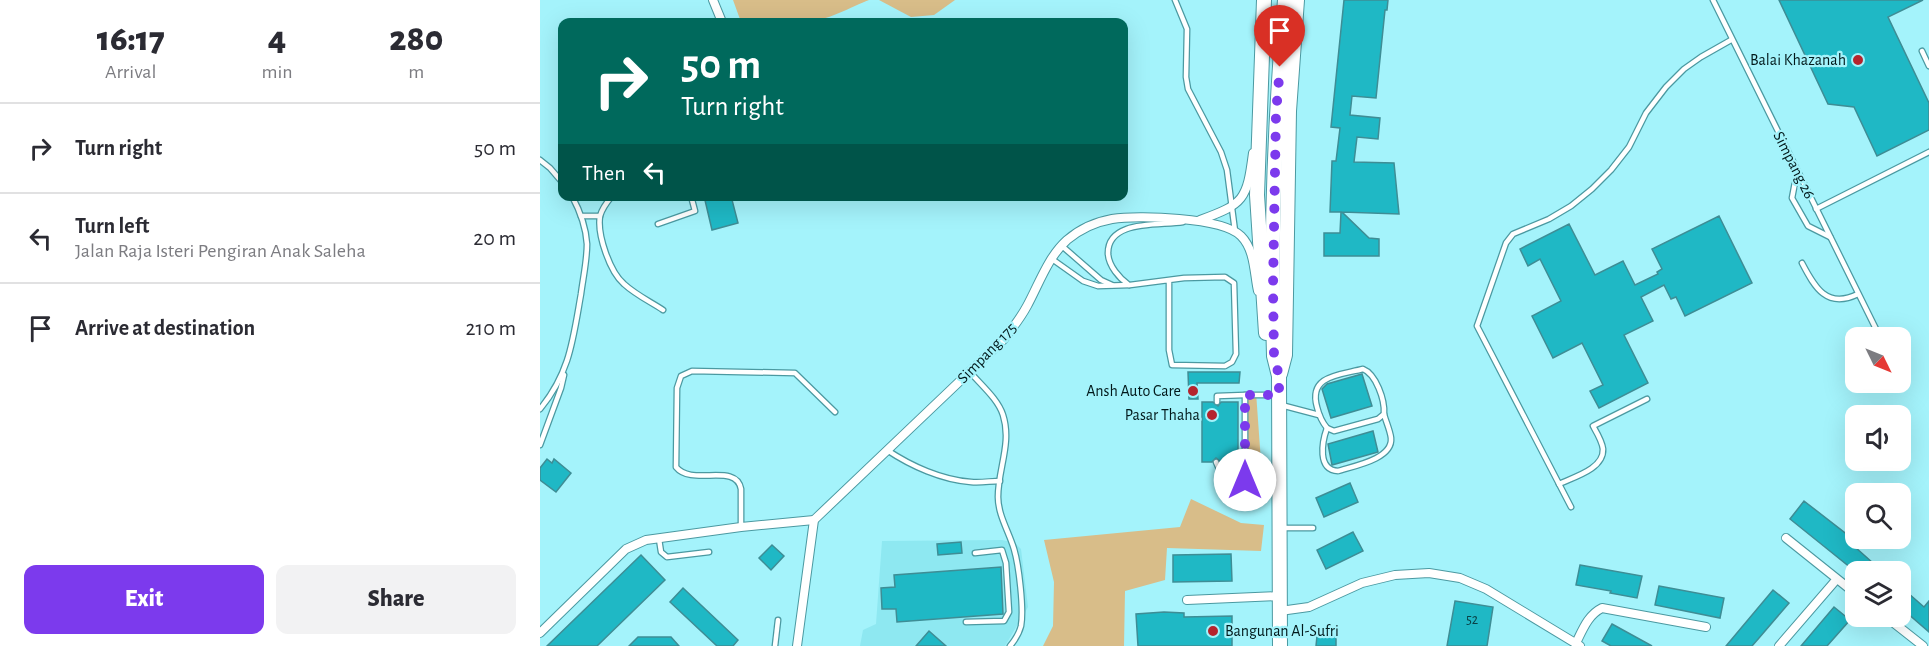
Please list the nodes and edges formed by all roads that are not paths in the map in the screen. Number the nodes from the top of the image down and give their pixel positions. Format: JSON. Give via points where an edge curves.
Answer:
{"nodes":[{"id":1,"x":713,"y":0,"type":"edge"},
{"id":2,"x":1175,"y":0,"type":"edge"},
{"id":3,"x":1264,"y":0,"type":"edge"},
{"id":4,"x":1285,"y":0,"type":"edge"},
{"id":5,"x":1298,"y":0,"type":"edge"},
{"id":6,"x":1713,"y":0,"type":"edge"},
{"id":7,"x":720,"y":18,"type":"edge"},
{"id":8,"x":1731,"y":40,"type":"junction"},
{"id":9,"x":1922,"y":51,"type":"dead end"},
{"id":10,"x":1929,"y":66,"type":"edge"},
{"id":11,"x":1260,"y":117,"type":"junction"},
{"id":12,"x":1929,"y":152,"type":"edge"},
{"id":13,"x":540,"y":160,"type":"edge"},
{"id":14,"x":1797,"y":172,"type":"junction"},
{"id":15,"x":558,"y":178,"type":"edge"},
{"id":16,"x":574,"y":201,"type":"edge"},
{"id":17,"x":608,"y":201,"type":"edge"},
{"id":18,"x":693,"y":201,"type":"edge"},
{"id":19,"x":1231,"y":207,"type":"junction"},
{"id":20,"x":1816,"y":208,"type":"junction"},
{"id":21,"x":580,"y":216,"type":"junction"},
{"id":22,"x":600,"y":216,"type":"junction"},
{"id":23,"x":1197,"y":220,"type":"junction"},
{"id":24,"x":658,"y":224,"type":"dead end"},
{"id":25,"x":1235,"y":231,"type":"junction"},
{"id":26,"x":1830,"y":237,"type":"junction"},
{"id":27,"x":1062,"y":246,"type":"junction"},
{"id":28,"x":1052,"y":259,"type":"junction"},
{"id":29,"x":1802,"y":263,"type":"dead end"},
{"id":30,"x":1169,"y":281,"type":"junction"},
{"id":31,"x":1130,"y":285,"type":"junction"},
{"id":32,"x":1114,"y":286,"type":"junction"},
{"id":33,"x":1858,"y":294,"type":"junction"},
{"id":34,"x":663,"y":310,"type":"dead end"},
{"id":35,"x":1264,"y":317,"type":"junction"},
{"id":36,"x":1874,"y":327,"type":"edge"},
{"id":37,"x":1274,"y":351,"type":"junction"},
{"id":38,"x":565,"y":369,"type":"junction"},
{"id":39,"x":970,"y":372,"type":"junction"},
{"id":40,"x":1279,"y":376,"type":"junction"},
{"id":41,"x":1245,"y":395,"type":"junction"},
{"id":42,"x":1647,"y":399,"type":"dead end"},
{"id":43,"x":1279,"y":400,"type":"junction"},
{"id":44,"x":1217,"y":402,"type":"dead end"},
{"id":45,"x":540,"y":410,"type":"edge"},
{"id":46,"x":835,"y":412,"type":"dead end"},
{"id":47,"x":1384,"y":414,"type":"junction"},
{"id":48,"x":1319,"y":415,"type":"junction"},
{"id":49,"x":1327,"y":428,"type":"junction"},
{"id":50,"x":540,"y":445,"type":"edge"},
{"id":51,"x":887,"y":450,"type":"junction"},
{"id":52,"x":1216,"y":462,"type":"dead end"},
{"id":53,"x":1245,"y":480,"type":"junction"},
{"id":54,"x":1280,"y":480,"type":"junction"},
{"id":55,"x":1000,"y":481,"type":"junction"},
{"id":56,"x":1559,"y":484,"type":"junction"},
{"id":57,"x":1571,"y":507,"type":"dead end"},
{"id":58,"x":814,"y":520,"type":"junction"},
{"id":59,"x":741,"y":527,"type":"junction"},
{"id":60,"x":1280,"y":528,"type":"junction"},
{"id":61,"x":1313,"y":528,"type":"dead end"},
{"id":62,"x":1786,"y":538,"type":"dead end"},
{"id":63,"x":658,"y":539,"type":"junction"},
{"id":64,"x":709,"y":552,"type":"dead end"},
{"id":65,"x":975,"y":553,"type":"dead end"},
{"id":66,"x":1016,"y":556,"type":"junction"},
{"id":67,"x":1004,"y":558,"type":"junction"},
{"id":68,"x":1836,"y":580,"type":"junction"},
{"id":69,"x":1845,"y":586,"type":"edge"},
{"id":70,"x":1280,"y":596,"type":"junction"},
{"id":71,"x":1187,"y":600,"type":"dead end"},
{"id":72,"x":1021,"y":611,"type":"junction"},
{"id":73,"x":1280,"y":611,"type":"junction"},
{"id":74,"x":1010,"y":612,"type":"junction"},
{"id":75,"x":778,"y":620,"type":"dead end"},
{"id":76,"x":966,"y":622,"type":"dead end"},
{"id":77,"x":1706,"y":627,"type":"dead end"},
{"id":78,"x":1899,"y":627,"type":"edge"},
{"id":79,"x":540,"y":633,"type":"edge"},
{"id":80,"x":1578,"y":644,"type":"edge"},
{"id":81,"x":775,"y":646,"type":"edge"},
{"id":82,"x":797,"y":646,"type":"edge"},
{"id":83,"x":1010,"y":646,"type":"edge"},
{"id":84,"x":1280,"y":646,"type":"edge"},
{"id":85,"x":1779,"y":646,"type":"edge"},
{"id":86,"x":1923,"y":646,"type":"edge"}],
"edges":[{"from":1,"to":7,"type":"street"},
{"from":2,"to":19,"type":"lane","via":[[1187,29],[1188,89],[1221,152]]},
{"from":3,"to":11,"type":"main road"},
{"from":4,"to":37,"type":"main road","via":[[1276,113]]},
{"from":5,"to":40,"type":"main road","via":[[1289,111],[1285,355]]},
{"from":6,"to":8,"type":"lane","name":"Simpang 26"},
{"from":8,"to":14,"type":"lane","name":"Simpang 26"},
{"from":8,"to":56,"type":"lane","via":[[1684,69],[1666,87],[1646,113],[1629,147],[1592,189],[1549,219],[1514,234],[1506,243],[1478,326]]},
{"from":9,"to":10,"type":"lane"},
{"from":11,"to":19,"type":"street","via":[[1249,182]]},
{"from":11,"to":35,"type":"main road","via":[[1257,195]]},
{"from":12,"to":20,"type":"lane"},
{"from":13,"to":15,"type":"lane"},
{"from":14,"to":20,"type":"lane","name":"Simpang 26"},
{"from":14,"to":26,"type":"lane","via":[[1792,198],[1808,226]]},
{"from":16,"to":21,"type":"lane"},
{"from":17,"to":22,"type":"lane"},
{"from":18,"to":24,"type":"lane","via":[[696,211]]},
{"from":19,"to":23,"type":"street","name":"Simpang 175"},
{"from":19,"to":25,"type":"lane"},
{"from":20,"to":26,"type":"lane","name":"Simpang 26"},
{"from":21,"to":22,"type":"lane"},
{"from":21,"to":38,"type":"lane","via":[[587,244],[585,267],[572,351]]},
{"from":22,"to":34,"type":"lane","via":[[600,230],[615,275]]},
{"from":23,"to":25,"type":"street","name":"Simpang 175"},
{"from":23,"to":27,"type":"street","name":"Simpang 175","via":[[1112,219],[1078,231]]},
{"from":23,"to":31,"type":"lane","via":[[1129,227],[1115,235],[1108,255],[1119,276]]},
{"from":25,"to":35,"type":"street","via":[[1248,244]]},
{"from":26,"to":33,"type":"lane","name":"Simpang 26"},
{"from":27,"to":28,"type":"street","name":"Simpang 175"},
{"from":27,"to":32,"type":"lane","via":[[1101,280]]},
{"from":28,"to":32,"type":"lane","via":[[1083,281]]},
{"from":28,"to":39,"type":"street","name":"Simpang 175","via":[[1016,324]]},
{"from":29,"to":33,"type":"lane","via":[[1824,295],[1847,300]]},
{"from":30,"to":30,"type":"lane","via":[[1172,365],[1225,366],[1232,362],[1236,354],[1234,283],[1226,277]]},
{"from":30,"to":31,"type":"lane"},
{"from":31,"to":32,"type":"lane"},
{"from":33,"to":36,"type":"lane","name":"Simpang 26"},
{"from":35,"to":37,"type":"main road"},
{"from":37,"to":40,"type":"main road"},
{"from":38,"to":45,"type":"lane"},
{"from":38,"to":50,"type":"lane"},
{"from":39,"to":51,"type":"street","name":"Simpang 175"},
{"from":39,"to":55,"type":"lane","via":[[1003,414],[1007,434]]},
{"from":40,"to":43,"type":"main road"},
{"from":41,"to":43,"type":"lane"},
{"from":41,"to":44,"type":"lane","via":[[1217,396]]},
{"from":41,"to":53,"type":"lane"},
{"from":42,"to":56,"type":"lane","via":[[1593,426],[1603,447],[1602,456],[1587,471]]},
{"from":43,"to":48,"type":"lane"},
{"from":43,"to":54,"type":"main road"},
{"from":46,"to":59,"type":"lane","via":[[795,373],[692,371],[681,376],[677,388],[676,467],[681,474],[690,476],[735,478],[741,489]]},
{"from":47,"to":48,"type":"lane","via":[[1374,378],[1363,369],[1320,382],[1315,390]]},
{"from":47,"to":49,"type":"lane","via":[[1334,431]]},
{"from":47,"to":49,"type":"lane","via":[[1391,439],[1383,456],[1338,471],[1331,471],[1324,460],[1322,449]]},
{"from":48,"to":49,"type":"lane"},
{"from":51,"to":55,"type":"lane","via":[[906,463],[948,478]]},
{"from":51,"to":58,"type":"street","name":"Simpang 175"},
{"from":52,"to":53,"type":"lane","via":[[1224,480]]},
{"from":53,"to":54,"type":"lane"},
{"from":54,"to":60,"type":"main road"},
{"from":55,"to":66,"type":"lane","via":[[1000,511]]},
{"from":56,"to":57,"type":"lane"},
{"from":58,"to":59,"type":"street"},
{"from":58,"to":82,"type":"street"},
{"from":59,"to":63,"type":"street"},
{"from":60,"to":61,"type":"lane"},
{"from":60,"to":70,"type":"main road"},
{"from":62,"to":68,"type":"street"},
{"from":63,"to":64,"type":"lane","via":[[661,552],[667,557]]},
{"from":63,"to":79,"type":"street","via":[[626,549]]},
{"from":65,"to":67,"type":"lane","via":[[1002,550]]},
{"from":66,"to":67,"type":"lane"},
{"from":66,"to":72,"type":"lane"},
{"from":67,"to":74,"type":"lane"},
{"from":68,"to":69,"type":"street"},
{"from":68,"to":85,"type":"street"},
{"from":70,"to":71,"type":"street"},
{"from":70,"to":73,"type":"main road"},
{"from":72,"to":74,"type":"lane"},
{"from":72,"to":83,"type":"lane","via":[[1021,626]]},
{"from":73,"to":80,"type":"street","via":[[1309,606],[1362,583],[1428,573],[1460,578],[1486,589]]},
{"from":73,"to":84,"type":"main road"},
{"from":74,"to":76,"type":"lane","via":[[1004,621]]},
{"from":75,"to":81,"type":"lane"},
{"from":77,"to":80,"type":"street","via":[[1602,608],[1590,617]]},
{"from":78,"to":86,"type":"street"}]}
